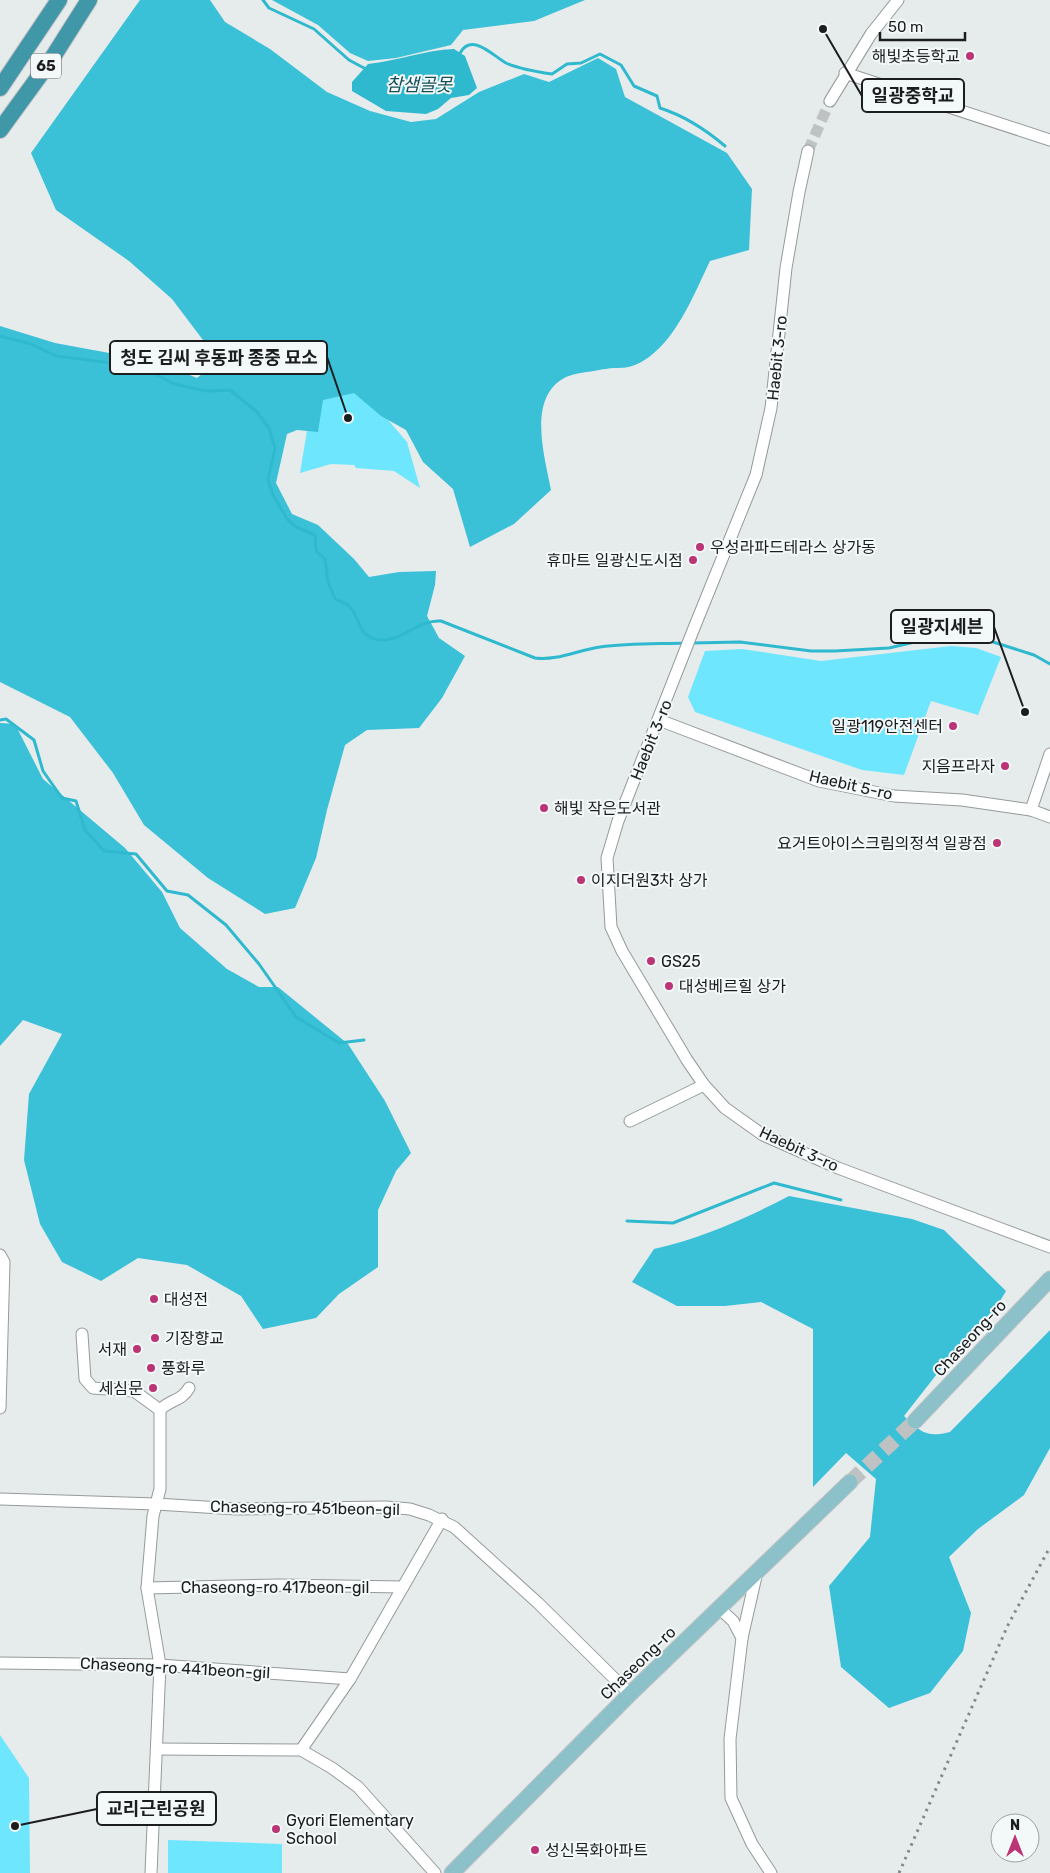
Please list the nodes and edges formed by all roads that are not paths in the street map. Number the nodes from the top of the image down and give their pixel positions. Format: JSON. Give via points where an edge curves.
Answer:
{"nodes":[{"id":1,"x":59,"y":0,"type":"edge"},
{"id":2,"x":88,"y":0,"type":"edge"},
{"id":3,"x":898,"y":0,"type":"edge"},
{"id":4,"x":845,"y":73,"type":"junction"},
{"id":5,"x":0,"y":88,"type":"edge"},
{"id":6,"x":830,"y":101,"type":"tunnel mouth"},
{"id":7,"x":0,"y":130,"type":"edge"},
{"id":8,"x":1050,"y":140,"type":"edge"},
{"id":9,"x":808,"y":151,"type":"tunnel mouth"},
{"id":10,"x":660,"y":720,"type":"junction"},
{"id":11,"x":1050,"y":754,"type":"edge"},
{"id":12,"x":1031,"y":810,"type":"junction"},
{"id":13,"x":1050,"y":817,"type":"edge"},
{"id":14,"x":704,"y":1085,"type":"junction"},
{"id":15,"x":630,"y":1121,"type":"dead end"},
{"id":16,"x":1050,"y":1247,"type":"edge"},
{"id":17,"x":0,"y":1255,"type":"edge"},
{"id":18,"x":1050,"y":1279,"type":"edge"},
{"id":19,"x":82,"y":1334,"type":"dead end"},
{"id":20,"x":190,"y":1388,"type":"dead end"},
{"id":21,"x":0,"y":1408,"type":"edge"},
{"id":22,"x":160,"y":1410,"type":"junction"},
{"id":23,"x":915,"y":1421,"type":"tunnel mouth"},
{"id":24,"x":850,"y":1482,"type":"tunnel mouth"},
{"id":25,"x":0,"y":1499,"type":"edge"},
{"id":26,"x":156,"y":1504,"type":"junction"},
{"id":27,"x":442,"y":1519,"type":"junction"},
{"id":28,"x":758,"y":1569,"type":"junction"},
{"id":29,"x":402,"y":1587,"type":"junction"},
{"id":30,"x":147,"y":1588,"type":"junction"},
{"id":31,"x":720,"y":1609,"type":"junction"},
{"id":32,"x":742,"y":1638,"type":"junction"},
{"id":33,"x":0,"y":1663,"type":"edge"},
{"id":34,"x":160,"y":1664,"type":"junction"},
{"id":35,"x":350,"y":1679,"type":"junction"},
{"id":36,"x":630,"y":1694,"type":"junction"},
{"id":37,"x":158,"y":1749,"type":"junction"},
{"id":38,"x":301,"y":1750,"type":"junction"},
{"id":39,"x":152,"y":1873,"type":"edge"},
{"id":40,"x":435,"y":1873,"type":"edge"},
{"id":41,"x":452,"y":1873,"type":"edge"},
{"id":42,"x":771,"y":1873,"type":"edge"}],
"edges":[{"from":1,"to":5,"type":"highway","number":"65"},
{"from":2,"to":7,"type":"highway","number":"65","via":[[51,60]]},
{"from":3,"to":4,"type":"street"},
{"from":4,"to":6,"type":"street"},
{"from":4,"to":8,"type":"street"},
{"from":9,"to":10,"type":"street","name":"Haebit 3-ro","via":[[786,268],[771,408],[756,475]]},
{"from":10,"to":12,"type":"street","name":"Haebit 5-ro","via":[[820,781],[894,796],[962,800]]},
{"from":10,"to":14,"type":"street","name":"Haebit 3-ro","via":[[618,822],[607,858],[611,928]]},
{"from":11,"to":12,"type":"street"},
{"from":12,"to":13,"type":"street","name":"Haebit 5-ro"},
{"from":14,"to":15,"type":"street"},
{"from":14,"to":16,"type":"street","name":"Haebit 3-ro","via":[[726,1108],[763,1135],[883,1186]]},
{"from":17,"to":21,"type":"street","via":[[4,1262]]},
{"from":18,"to":23,"type":"main road","name":"Chaseong-ro"},
{"from":19,"to":22,"type":"street","via":[[85,1379],[93,1388],[134,1391]]},
{"from":20,"to":22,"type":"street","via":[[180,1399],[167,1403]]},
{"from":22,"to":26,"type":"street","via":[[160,1489]]},
{"from":24,"to":28,"type":"main road","name":"Chaseong-ro"},
{"from":25,"to":26,"type":"street","name":"Chaseong-ro 451beon-gil"},
{"from":26,"to":27,"type":"street","name":"Chaseong-ro 451beon-gil","via":[[237,1510],[386,1507]]},
{"from":26,"to":30,"type":"street"},
{"from":27,"to":29,"type":"street"},
{"from":27,"to":36,"type":"street","name":"Chaseong-ro 451beon-gil","via":[[538,1603]]},
{"from":28,"to":31,"type":"main road","name":"Chaseong-ro"},
{"from":28,"to":32,"type":"street"},
{"from":29,"to":30,"type":"street","name":"Chaseong-ro 417beon-gil"},
{"from":29,"to":35,"type":"street"},
{"from":30,"to":34,"type":"street"},
{"from":31,"to":32,"type":"street"},
{"from":31,"to":36,"type":"main road","name":"Chaseong-ro"},
{"from":32,"to":42,"type":"street","via":[[730,1739],[731,1798],[752,1844]]},
{"from":33,"to":34,"type":"street","name":"Chaseong-ro 441beon-gil"},
{"from":34,"to":35,"type":"street","name":"Chaseong-ro 441beon-gil"},
{"from":34,"to":37,"type":"street"},
{"from":35,"to":38,"type":"street"},
{"from":36,"to":41,"type":"main road","name":"Chaseong-ro"},
{"from":37,"to":38,"type":"street"},
{"from":37,"to":39,"type":"street"},
{"from":38,"to":40,"type":"street","via":[[358,1787]]}]}
